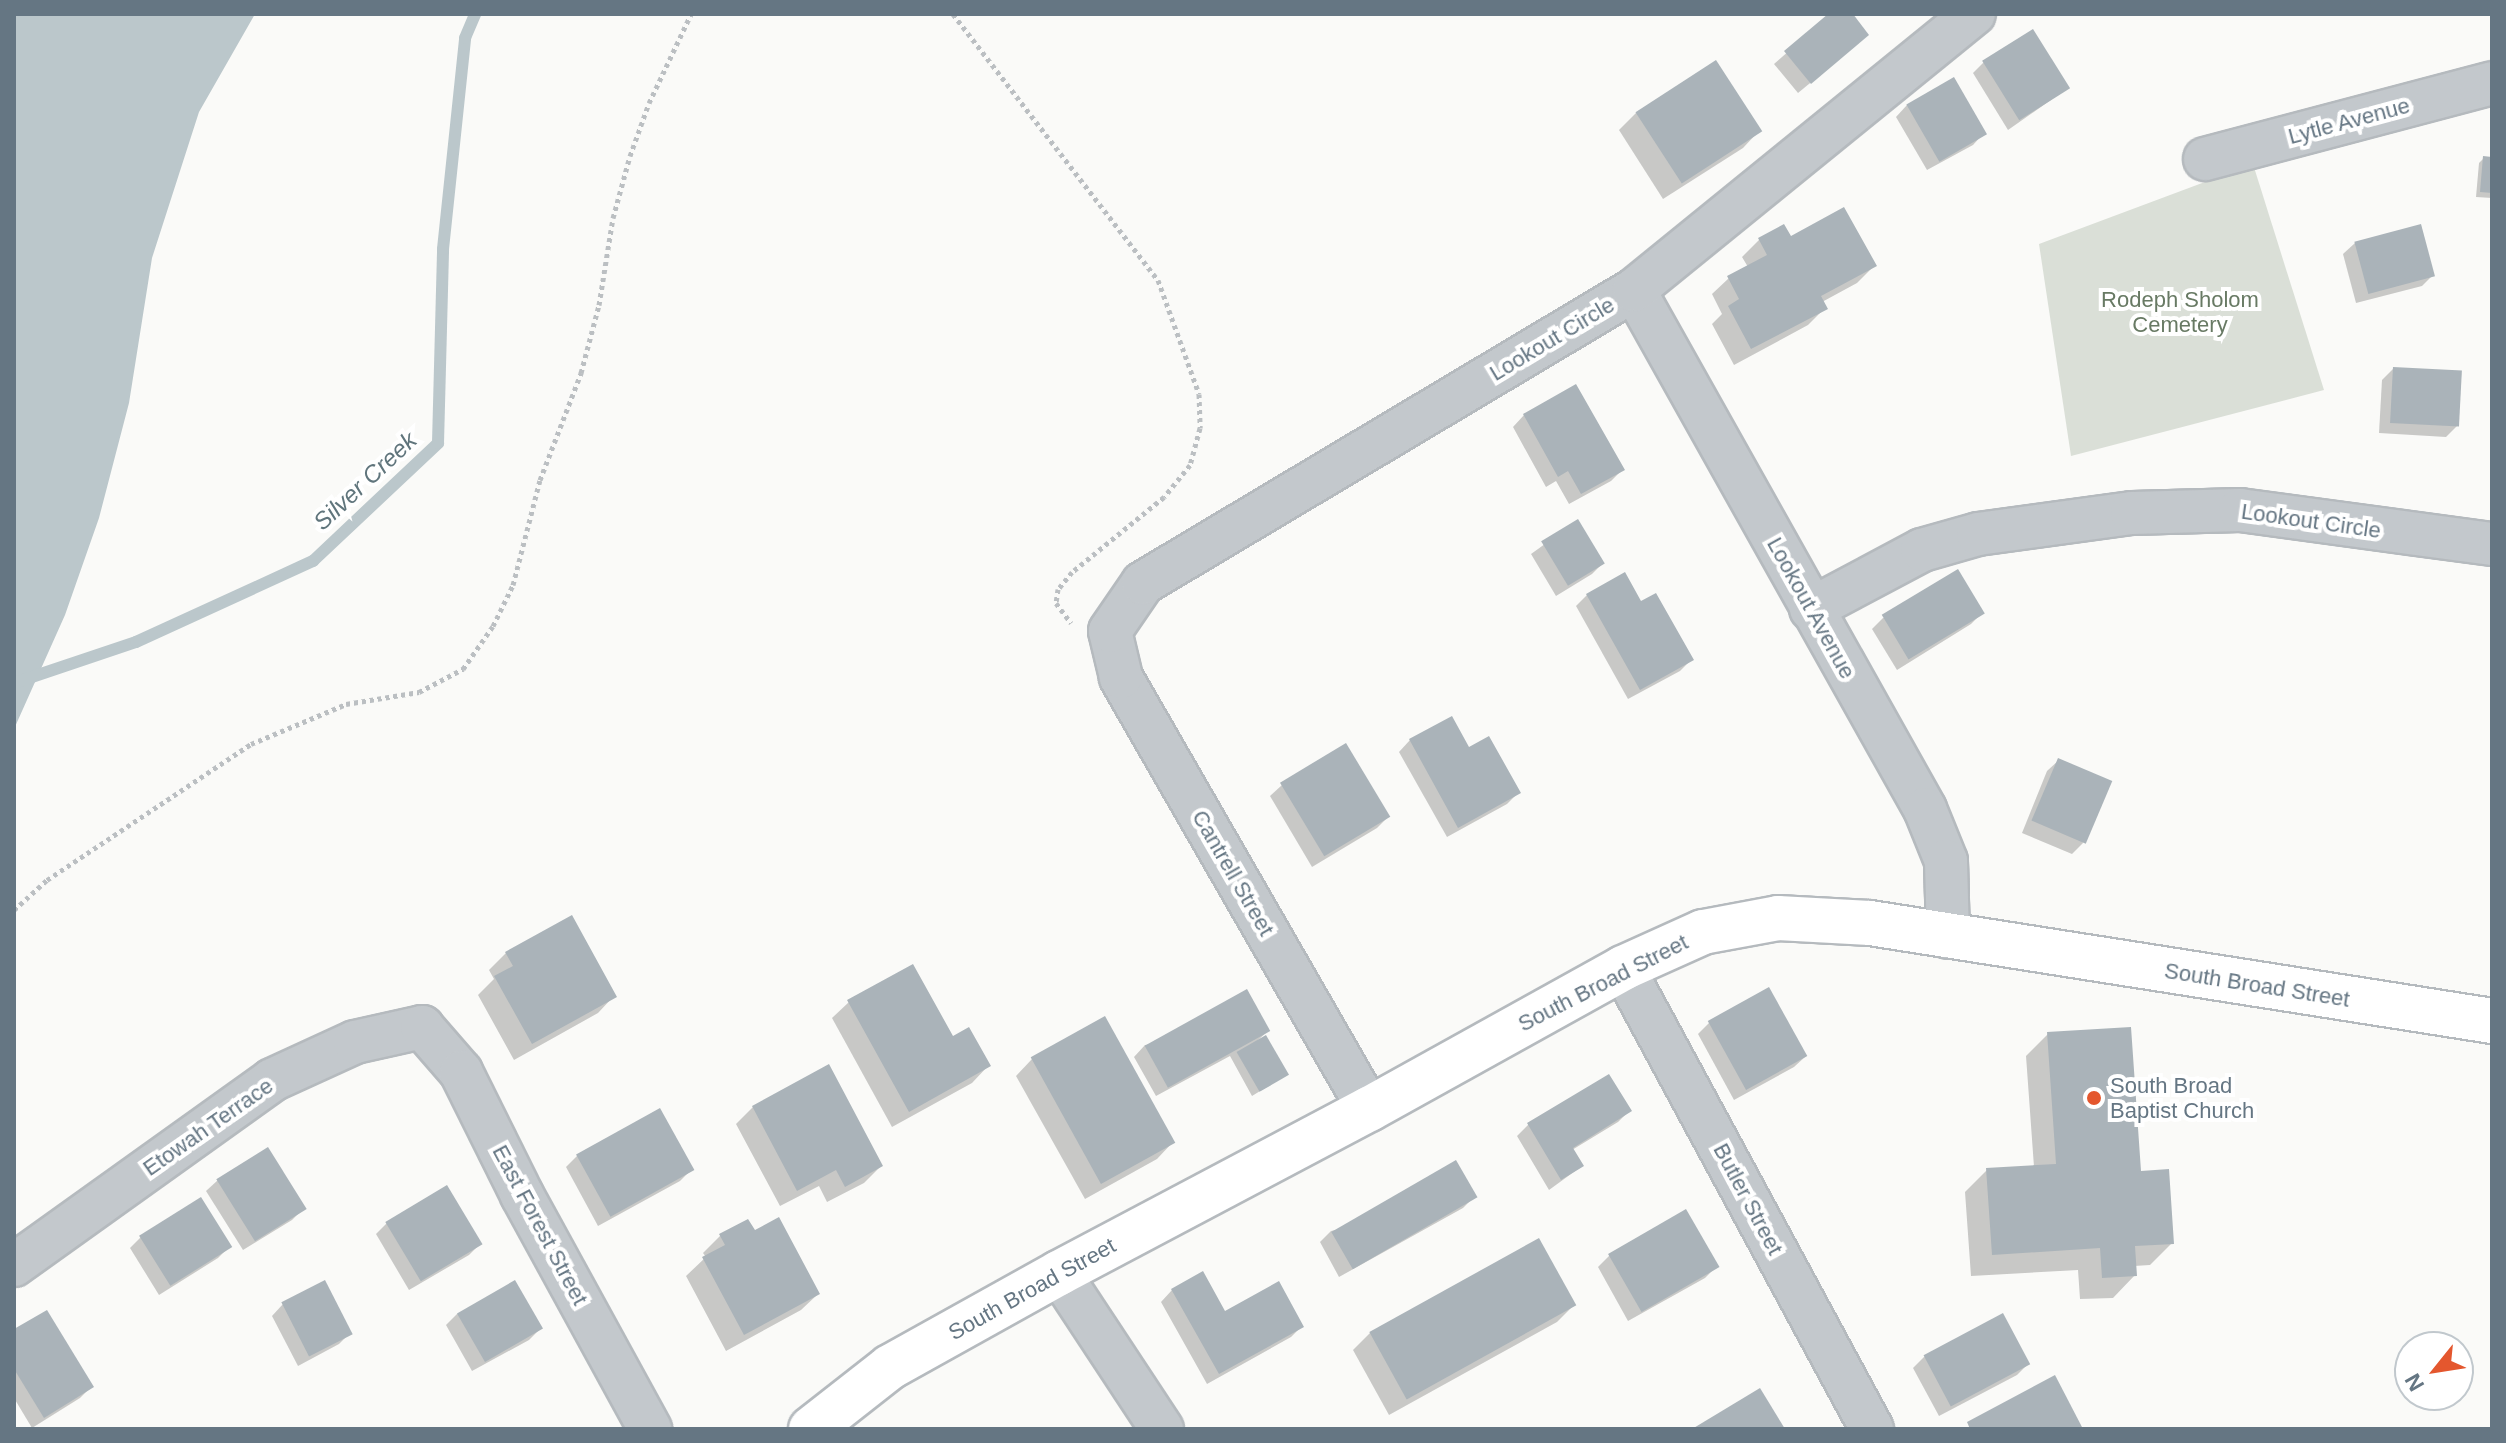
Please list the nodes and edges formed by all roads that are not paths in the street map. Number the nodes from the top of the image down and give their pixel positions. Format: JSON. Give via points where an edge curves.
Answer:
{"nodes":[{"id":1,"x":1974,"y":14,"type":"edge"},
{"id":2,"x":2492,"y":83,"type":"edge"},
{"id":3,"x":2205,"y":159,"type":"dead end"},
{"id":4,"x":1634,"y":290,"type":"junction"},
{"id":5,"x":2492,"y":544,"type":"edge"},
{"id":6,"x":1811,"y":609,"type":"junction"},
{"id":7,"x":1110,"y":631,"type":"joint"},
{"id":8,"x":1948,"y":937,"type":"junction"},
{"id":9,"x":1623,"y":968,"type":"junction"},
{"id":10,"x":2492,"y":1021,"type":"edge"},
{"id":11,"x":422,"y":1027,"type":"joint"},
{"id":12,"x":1369,"y":1109,"type":"junction"},
{"id":13,"x":14,"y":1265,"type":"edge"},
{"id":14,"x":1059,"y":1273,"type":"junction"},
{"id":15,"x":650,"y":1429,"type":"edge"},
{"id":16,"x":811,"y":1429,"type":"edge"},
{"id":17,"x":1162,"y":1429,"type":"edge"},
{"id":18,"x":1872,"y":1429,"type":"edge"}],
"edges":[{"from":1,"to":4,"type":"street","name":"Lookout Circle"},
{"from":2,"to":3,"type":"street","name":"Lytle Avenue"},
{"from":4,"to":6,"type":"street","name":"Lookout Avenue"},
{"from":4,"to":7,"type":"street","name":"Lookout Circle","via":[[1143,583]]},
{"from":5,"to":6,"type":"street","name":"Lookout Circle","via":[[2240,510],[2132,513],[1978,534],[1936,546]]},
{"from":6,"to":8,"type":"street","name":"Lookout Avenue","via":[[1925,809],[1946,861]]},
{"from":7,"to":12,"type":"street","name":"Cantrell Street","via":[[1121,677]]},
{"from":8,"to":9,"type":"main road","name":"South Broad Street","via":[[1870,923],[1778,918],[1703,932]]},
{"from":8,"to":10,"type":"main road","name":"South Broad Street"},
{"from":9,"to":12,"type":"main road","name":"South Broad Street"},
{"from":9,"to":18,"type":"street","name":"Butler Street"},
{"from":11,"to":13,"type":"street","name":"Etowah Terrace","via":[[355,1042],[272,1080]]},
{"from":11,"to":15,"type":"street","name":"East Forest Street","via":[[461,1072]]},
{"from":12,"to":14,"type":"main road","name":"South Broad Street"},
{"from":14,"to":16,"type":"main road","name":"South Broad Street","via":[[890,1367]]},
{"from":14,"to":17,"type":"street"}]}
